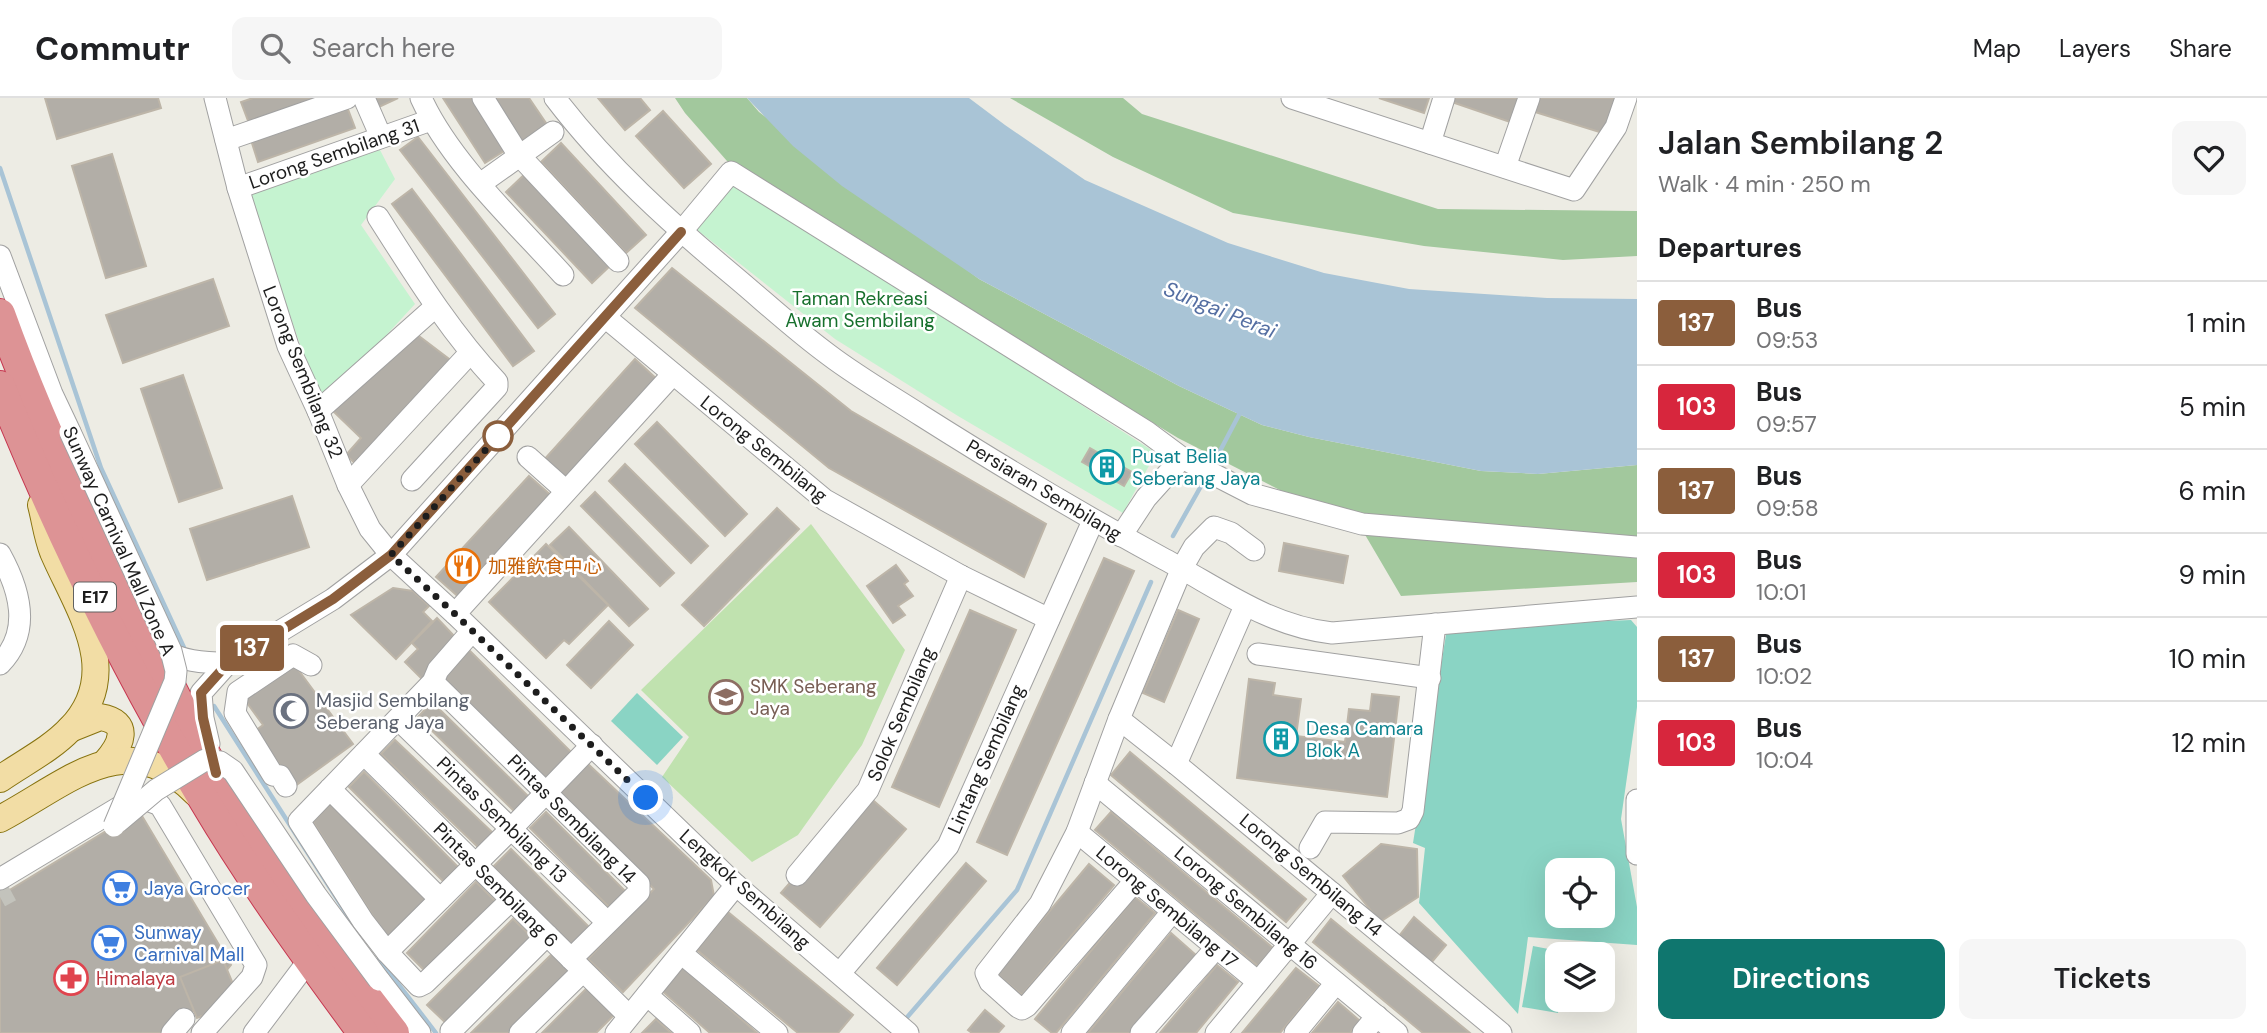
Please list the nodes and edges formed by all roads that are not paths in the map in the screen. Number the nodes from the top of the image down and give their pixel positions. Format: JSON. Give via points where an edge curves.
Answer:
{"nodes":[{"id":1,"x":215,"y":98,"type":"edge"},
{"id":2,"x":347,"y":98,"type":"edge"},
{"id":3,"x":364,"y":98,"type":"edge"},
{"id":4,"x":421,"y":98,"type":"edge"},
{"id":5,"x":483,"y":98,"type":"edge"},
{"id":6,"x":555,"y":98,"type":"edge"},
{"id":7,"x":1292,"y":98,"type":"edge"},
{"id":8,"x":1444,"y":98,"type":"edge"},
{"id":9,"x":1529,"y":98,"type":"edge"},
{"id":10,"x":1626,"y":98,"type":"edge"},
{"id":11,"x":1348,"y":107,"type":"edge"},
{"id":12,"x":431,"y":120,"type":"junction"},
{"id":13,"x":552,"y":132,"type":"dead end"},
{"id":14,"x":381,"y":138,"type":"junction"},
{"id":15,"x":226,"y":140,"type":"junction"},
{"id":16,"x":1430,"y":143,"type":"junction"},
{"id":17,"x":518,"y":154,"type":"junction"},
{"id":18,"x":1505,"y":167,"type":"junction"},
{"id":19,"x":480,"y":184,"type":"junction"},
{"id":20,"x":238,"y":188,"type":"junction"},
{"id":21,"x":378,"y":217,"type":"dead end"},
{"id":22,"x":681,"y":232,"type":"junction"},
{"id":23,"x":0,"y":256,"type":"edge"},
{"id":24,"x":618,"y":261,"type":"dead end"},
{"id":25,"x":563,"y":275,"type":"dead end"},
{"id":26,"x":435,"y":307,"type":"junction"},
{"id":27,"x":0,"y":314,"type":"edge"},
{"id":28,"x":605,"y":317,"type":"junction"},
{"id":29,"x":470,"y":353,"type":"junction"},
{"id":30,"x":673,"y":374,"type":"junction"},
{"id":31,"x":0,"y":386,"type":"edge"},
{"id":32,"x":318,"y":411,"type":"junction"},
{"id":33,"x":528,"y":457,"type":"dead end"},
{"id":34,"x":1182,"y":457,"type":"junction"},
{"id":35,"x":31,"y":462,"type":"junction"},
{"id":36,"x":412,"y":480,"type":"dead end"},
{"id":37,"x":348,"y":485,"type":"junction"},
{"id":38,"x":566,"y":491,"type":"junction"},
{"id":39,"x":1093,"y":521,"type":"junction"},
{"id":40,"x":1122,"y":536,"type":"junction"},
{"id":41,"x":1637,"y":547,"type":"edge"},
{"id":42,"x":1254,"y":550,"type":"dead end"},
{"id":43,"x":0,"y":554,"type":"edge"},
{"id":44,"x":391,"y":555,"type":"junction"},
{"id":45,"x":1182,"y":568,"type":"junction"},
{"id":46,"x":961,"y":576,"type":"junction"},
{"id":47,"x":1245,"y":606,"type":"junction"},
{"id":48,"x":1637,"y":607,"type":"edge"},
{"id":49,"x":455,"y":614,"type":"junction"},
{"id":50,"x":1049,"y":619,"type":"junction"},
{"id":51,"x":1435,"y":624,"type":"junction"},
{"id":52,"x":472,"y":631,"type":"junction"},
{"id":53,"x":148,"y":643,"type":"junction"},
{"id":54,"x":1258,"y":654,"type":"dead end"},
{"id":55,"x":228,"y":663,"type":"junction"},
{"id":56,"x":0,"y":664,"type":"edge"},
{"id":57,"x":311,"y":665,"type":"dead end"},
{"id":58,"x":1430,"y":678,"type":"junction"},
{"id":59,"x":433,"y":682,"type":"junction"},
{"id":60,"x":398,"y":719,"type":"junction"},
{"id":61,"x":1119,"y":719,"type":"junction"},
{"id":62,"x":70,"y":729,"type":"junction"},
{"id":63,"x":592,"y":746,"type":"junction"},
{"id":64,"x":363,"y":754,"type":"junction"},
{"id":65,"x":106,"y":762,"type":"junction"},
{"id":66,"x":1176,"y":764,"type":"junction"},
{"id":67,"x":216,"y":773,"type":"junction"},
{"id":68,"x":0,"y":779,"type":"edge"},
{"id":69,"x":1095,"y":783,"type":"junction"},
{"id":70,"x":286,"y":786,"type":"dead end"},
{"id":71,"x":330,"y":789,"type":"junction"},
{"id":72,"x":546,"y":793,"type":"junction"},
{"id":73,"x":204,"y":802,"type":"junction"},
{"id":74,"x":1637,"y":805,"type":"edge"},
{"id":75,"x":0,"y":818,"type":"edge"},
{"id":76,"x":511,"y":830,"type":"junction"},
{"id":77,"x":1077,"y":832,"type":"junction"},
{"id":78,"x":1310,"y":848,"type":"dead end"},
{"id":79,"x":1637,"y":854,"type":"edge"},
{"id":80,"x":475,"y":864,"type":"junction"},
{"id":81,"x":797,"y":875,"type":"dead end"},
{"id":82,"x":0,"y":879,"type":"tunnel mouth"},
{"id":83,"x":1135,"y":881,"type":"junction"},
{"id":84,"x":736,"y":885,"type":"junction"},
{"id":85,"x":1332,"y":893,"type":"junction"},
{"id":86,"x":440,"y":899,"type":"junction"},
{"id":87,"x":511,"y":900,"type":"junction"},
{"id":88,"x":1172,"y":912,"type":"junction"},
{"id":89,"x":607,"y":922,"type":"junction"},
{"id":90,"x":547,"y":935,"type":"junction"},
{"id":91,"x":1290,"y":944,"type":"junction"},
{"id":92,"x":1216,"y":948,"type":"junction"},
{"id":93,"x":387,"y":952,"type":"junction"},
{"id":94,"x":681,"y":953,"type":"junction"},
{"id":95,"x":309,"y":960,"type":"junction"},
{"id":96,"x":577,"y":965,"type":"junction"},
{"id":97,"x":840,"y":973,"type":"junction"},
{"id":98,"x":1258,"y":982,"type":"junction"},
{"id":99,"x":1336,"y":983,"type":"junction"},
{"id":100,"x":646,"y":995,"type":"junction"},
{"id":101,"x":1377,"y":1016,"type":"junction"},
{"id":102,"x":623,"y":1025,"type":"edge"},
{"id":103,"x":186,"y":1029,"type":"edge"},
{"id":104,"x":264,"y":1029,"type":"edge"},
{"id":105,"x":452,"y":1032,"type":"edge"},
{"id":106,"x":363,"y":1033,"type":"edge"},
{"id":107,"x":394,"y":1033,"type":"edge"},
{"id":108,"x":420,"y":1033,"type":"edge"},
{"id":109,"x":520,"y":1033,"type":"edge"},
{"id":110,"x":690,"y":1033,"type":"edge"},
{"id":111,"x":777,"y":1033,"type":"edge"},
{"id":112,"x":908,"y":1033,"type":"edge"},
{"id":113,"x":1072,"y":1033,"type":"edge"},
{"id":114,"x":1141,"y":1033,"type":"edge"},
{"id":115,"x":1216,"y":1033,"type":"edge"},
{"id":116,"x":1295,"y":1033,"type":"edge"},
{"id":117,"x":1363,"y":1033,"type":"edge"},
{"id":118,"x":1397,"y":1033,"type":"edge"},
{"id":119,"x":1501,"y":1033,"type":"edge"}],
"edges":[{"from":1,"to":15,"type":"street","name":"Lorong Sembilang 32"},
{"from":2,"to":15,"type":"street"},
{"from":3,"to":14,"type":"street"},
{"from":4,"to":12,"type":"street"},
{"from":5,"to":17,"type":"street"},
{"from":6,"to":22,"type":"street","name":"Persiaran Sembilang"},
{"from":7,"to":11,"type":"street"},
{"from":8,"to":16,"type":"street"},
{"from":9,"to":18,"type":"street"},
{"from":10,"to":18,"type":"street","via":[[1616,127],[1574,190]]},
{"from":11,"to":16,"type":"street"},
{"from":12,"to":14,"type":"street","name":"Lorong Sembilang 31"},
{"from":12,"to":19,"type":"street"},
{"from":13,"to":17,"type":"street"},
{"from":14,"to":20,"type":"street","name":"Lorong Sembilang 31"},
{"from":15,"to":20,"type":"street","name":"Lorong Sembilang 32"},
{"from":16,"to":18,"type":"street"},
{"from":17,"to":19,"type":"street"},
{"from":17,"to":24,"type":"street"},
{"from":19,"to":25,"type":"street"},
{"from":20,"to":32,"type":"street","name":"Lorong Sembilang 32","via":[[288,346]]},
{"from":21,"to":26,"type":"street"},
{"from":22,"to":28,"type":"street"},
{"from":22,"to":34,"type":"street","via":[[731,172]]},
{"from":22,"to":39,"type":"street","name":"Persiaran Sembilang","via":[[830,356]]},
{"from":23,"to":108,"type":"street","name":"Sunway Carnival Mall Zone A","bridge":true,"via":[[52,394],[172,652],[176,671],[114,826],[156,790],[205,760],[220,762],[233,771],[316,895]]},
{"from":26,"to":29,"type":"street"},
{"from":26,"to":32,"type":"street"},
{"from":27,"to":53,"type":"highway","number":"E17","via":[[88,526]]},
{"from":28,"to":30,"type":"street","name":"Lorong Sembilang"},
{"from":28,"to":44,"type":"street"},
{"from":29,"to":36,"type":"street","via":[[497,387]]},
{"from":29,"to":37,"type":"street"},
{"from":30,"to":38,"type":"street"},
{"from":30,"to":46,"type":"street","name":"Lorong Sembilang","via":[[825,500]]},
{"from":31,"to":35,"type":"highway","number":"E17"},
{"from":32,"to":37,"type":"street","name":"Lorong Sembilang 32"},
{"from":33,"to":38,"type":"street"},
{"from":34,"to":40,"type":"street","via":[[1146,498]]},
{"from":34,"to":41,"type":"street","via":[[1252,494],[1362,524]]},
{"from":35,"to":62,"type":"main road","via":[[52,548],[86,625],[96,662],[90,701]]},
{"from":35,"to":73,"type":"highway","number":"E17","via":[[117,644]]},
{"from":37,"to":44,"type":"street","name":"Lorong Sembilang 32","via":[[370,529]]},
{"from":38,"to":49,"type":"street"},
{"from":39,"to":40,"type":"street","name":"Persiaran Sembilang"},
{"from":39,"to":50,"type":"street","name":"Lintang Sembilang"},
{"from":40,"to":45,"type":"street","name":"Persiaran Sembilang"},
{"from":42,"to":45,"type":"street","via":[[1214,527]]},
{"from":43,"to":56,"type":"street","via":[[20,601],[14,643]]},
{"from":44,"to":49,"type":"street","name":"Lengkok Sembilang"},
{"from":44,"to":55,"type":"street","via":[[333,599]]},
{"from":45,"to":47,"type":"street","name":"Persiaran Sembilang"},
{"from":45,"to":61,"type":"street"},
{"from":46,"to":50,"type":"street","name":"Lorong Sembilang"},
{"from":46,"to":81,"type":"street","name":"Solok Sembilang","via":[[868,790]]},
{"from":47,"to":51,"type":"street","name":"Persiaran Sembilang","via":[[1307,631]]},
{"from":47,"to":66,"type":"street"},
{"from":48,"to":51,"type":"street","name":"Persiaran Sembilang"},
{"from":49,"to":52,"type":"street","name":"Lengkok Sembilang"},
{"from":50,"to":97,"type":"street","name":"Lintang Sembilang","via":[[947,846]]},
{"from":51,"to":58,"type":"street"},
{"from":52,"to":59,"type":"street"},
{"from":52,"to":63,"type":"street","name":"Lengkok Sembilang"},
{"from":53,"to":55,"type":"street","via":[[178,659]]},
{"from":53,"to":67,"type":"highway","number":"E17"},
{"from":54,"to":58,"type":"street"},
{"from":55,"to":67,"type":"street","via":[[201,693]]},
{"from":57,"to":70,"type":"street","via":[[293,655],[235,698],[235,713],[273,775]]},
{"from":58,"to":78,"type":"street","via":[[1409,819],[1398,823],[1325,822]]},
{"from":59,"to":60,"type":"street"},
{"from":59,"to":72,"type":"street","name":"Pintas Sembilang 14"},
{"from":60,"to":64,"type":"street"},
{"from":60,"to":76,"type":"street","name":"Pintas Sembilang 13"},
{"from":61,"to":66,"type":"street","name":"Lorong Sembilang 14"},
{"from":61,"to":69,"type":"street"},
{"from":62,"to":65,"type":"main road","via":[[100,717],[116,723],[120,743]]},
{"from":62,"to":68,"type":"main road"},
{"from":63,"to":72,"type":"street"},
{"from":63,"to":84,"type":"street","name":"Lengkok Sembilang"},
{"from":64,"to":71,"type":"street"},
{"from":64,"to":80,"type":"street","name":"Pintas Sembilang 6"},
{"from":65,"to":73,"type":"main road","via":[[160,766]]},
{"from":65,"to":75,"type":"main road"},
{"from":66,"to":85,"type":"street","name":"Lorong Sembilang 14"},
{"from":67,"to":107,"type":"highway","number":"E17","via":[[329,948]]},
{"from":69,"to":77,"type":"street"},
{"from":69,"to":91,"type":"street","name":"Lorong Sembilang 16"},
{"from":71,"to":86,"type":"street"},
{"from":71,"to":93,"type":"street","via":[[299,821]]},
{"from":72,"to":76,"type":"street"},
{"from":72,"to":89,"type":"street","name":"Pintas Sembilang 14","via":[[639,884],[639,892]]},
{"from":73,"to":95,"type":"highway","number":"E17"},
{"from":74,"to":79,"type":"street"},
{"from":76,"to":80,"type":"street"},
{"from":76,"to":89,"type":"street","name":"Pintas Sembilang 13"},
{"from":77,"to":83,"type":"street","name":"Lorong Sembilang 17"},
{"from":77,"to":83,"type":"street","via":[[1040,904],[986,973],[1023,1009]]},
{"from":80,"to":86,"type":"street"},
{"from":80,"to":87,"type":"street","name":"Pintas Sembilang 6"},
{"from":82,"to":103,"type":"street","via":[[128,802],[147,800],[160,805],[256,965],[252,977]]},
{"from":83,"to":88,"type":"street","name":"Lorong Sembilang 17"},
{"from":84,"to":94,"type":"street"},
{"from":84,"to":97,"type":"street","name":"Lengkok Sembilang"},
{"from":85,"to":91,"type":"street"},
{"from":85,"to":119,"type":"street","name":"Lorong Sembilang 14"},
{"from":86,"to":93,"type":"street"},
{"from":87,"to":90,"type":"street","name":"Pintas Sembilang 6"},
{"from":87,"to":93,"type":"street","via":[[419,986]]},
{"from":88,"to":92,"type":"street","name":"Lorong Sembilang 17"},
{"from":88,"to":113,"type":"street"},
{"from":89,"to":96,"type":"street","name":"Pintas Sembilang 14"},
{"from":90,"to":96,"type":"street","name":"Pintas Sembilang 6"},
{"from":90,"to":105,"type":"street"},
{"from":91,"to":98,"type":"street"},
{"from":91,"to":99,"type":"street","name":"Lorong Sembilang 16"},
{"from":92,"to":98,"type":"street","name":"Lorong Sembilang 17"},
{"from":92,"to":114,"type":"street"},
{"from":94,"to":100,"type":"street"},
{"from":94,"to":111,"type":"street"},
{"from":95,"to":104,"type":"street"},
{"from":95,"to":106,"type":"highway","number":"E17"},
{"from":96,"to":102,"type":"street","name":"Pintas Sembilang 6"},
{"from":96,"to":109,"type":"street","name":"Pintas Sembilang 14"},
{"from":97,"to":112,"type":"street","name":"Lengkok Sembilang"},
{"from":98,"to":115,"type":"street"},
{"from":99,"to":101,"type":"street","name":"Lorong Sembilang 16"},
{"from":99,"to":116,"type":"street"},
{"from":100,"to":102,"type":"street"},
{"from":100,"to":110,"type":"street"},
{"from":101,"to":117,"type":"street"},
{"from":101,"to":118,"type":"street","name":"Lorong Sembilang 16"}]}
